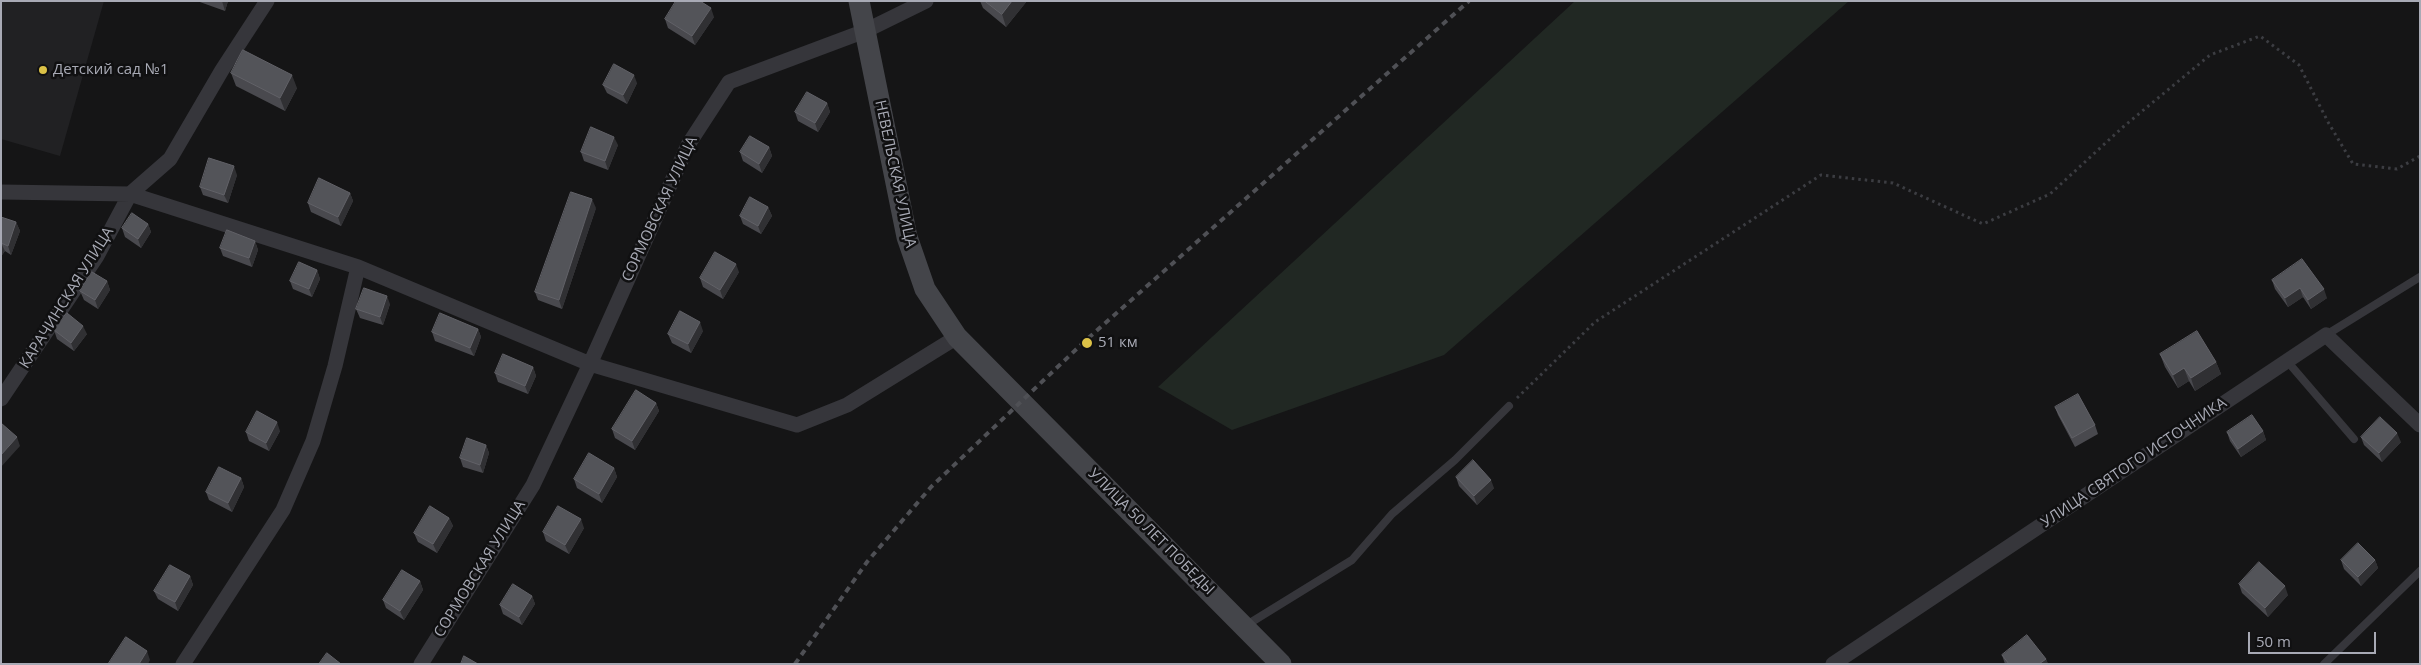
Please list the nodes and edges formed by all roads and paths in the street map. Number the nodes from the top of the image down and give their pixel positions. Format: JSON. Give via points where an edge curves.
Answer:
{"nodes":[{"id":1,"x":267,"y":1,"type":"edge"},
{"id":2,"x":859,"y":1,"type":"edge"},
{"id":3,"x":926,"y":1,"type":"edge"},
{"id":4,"x":865,"y":31,"type":"junction"},
{"id":5,"x":2420,"y":156,"type":"edge"},
{"id":6,"x":1,"y":192,"type":"edge"},
{"id":7,"x":130,"y":194,"type":"junction"},
{"id":8,"x":358,"y":267,"type":"junction"},
{"id":9,"x":2420,"y":277,"type":"edge"},
{"id":10,"x":2326,"y":335,"type":"junction"},
{"id":11,"x":956,"y":337,"type":"junction"},
{"id":12,"x":2287,"y":361,"type":"junction"},
{"id":13,"x":590,"y":364,"type":"junction"},
{"id":14,"x":1,"y":399,"type":"edge"},
{"id":15,"x":1020,"y":400,"type":"joint"},
{"id":16,"x":1509,"y":406,"type":"joint"},
{"id":17,"x":2420,"y":425,"type":"edge"},
{"id":18,"x":2354,"y":439,"type":"dead end"},
{"id":19,"x":2420,"y":571,"type":"edge"},
{"id":20,"x":1245,"y":626,"type":"junction"},
{"id":21,"x":183,"y":664,"type":"edge"},
{"id":22,"x":421,"y":664,"type":"edge"},
{"id":23,"x":1281,"y":664,"type":"edge"},
{"id":24,"x":1834,"y":664,"type":"edge"},
{"id":25,"x":2324,"y":664,"type":"edge"}],
"edges":[{"from":1,"to":7,"type":"street","name":"КАРАЧИНСКАЯ УЛИЦА","via":[[170,159]]},
{"from":2,"to":4,"type":"street","name":"НЕВЕЛЬСКАЯ УЛИЦА"},
{"from":3,"to":4,"type":"street","name":"СОРМОВСКАЯ УЛИЦА"},
{"from":4,"to":11,"type":"street","name":"НЕВЕЛЬСКАЯ УЛИЦА","via":[[907,237],[925,290]]},
{"from":4,"to":13,"type":"street","name":"СОРМОВСКАЯ УЛИЦА","via":[[728,82],[688,145]]},
{"from":5,"to":16,"type":"path","via":[[2397,169],[2353,164],[2299,65],[2260,36],[2210,55],[2123,127],[2050,194],[1983,224],[1893,182],[1821,175],[1595,322]]},
{"from":6,"to":7,"type":"street"},
{"from":7,"to":8,"type":"street"},
{"from":7,"to":14,"type":"street","name":"КАРАЧИНСКАЯ УЛИЦА","via":[[97,256]]},
{"from":8,"to":13,"type":"street"},
{"from":8,"to":21,"type":"street","via":[[335,366],[313,441],[283,510]]},
{"from":9,"to":10,"type":"lane"},
{"from":10,"to":12,"type":"street","name":"УЛИЦА СВЯТОГО ИСТОЧНИКА"},
{"from":10,"to":17,"type":"street"},
{"from":11,"to":13,"type":"street","via":[[847,405],[797,425]]},
{"from":11,"to":15,"type":"street","name":"НЕВЕЛЬСКАЯ УЛИЦА"},
{"from":12,"to":18,"type":"lane"},
{"from":12,"to":24,"type":"street","name":"УЛИЦА СВЯТОГО ИСТОЧНИКА"},
{"from":13,"to":22,"type":"street","name":"СОРМОВСКАЯ УЛИЦА","via":[[533,485]]},
{"from":15,"to":20,"type":"street","name":"УЛИЦА 50 ЛЕТ ПОБЕДЫ"},
{"from":16,"to":20,"type":"lane","via":[[1455,460],[1392,514],[1352,560]]},
{"from":19,"to":25,"type":"lane"},
{"from":20,"to":23,"type":"street","name":"УЛИЦА 50 ЛЕТ ПОБЕДЫ"}]}
